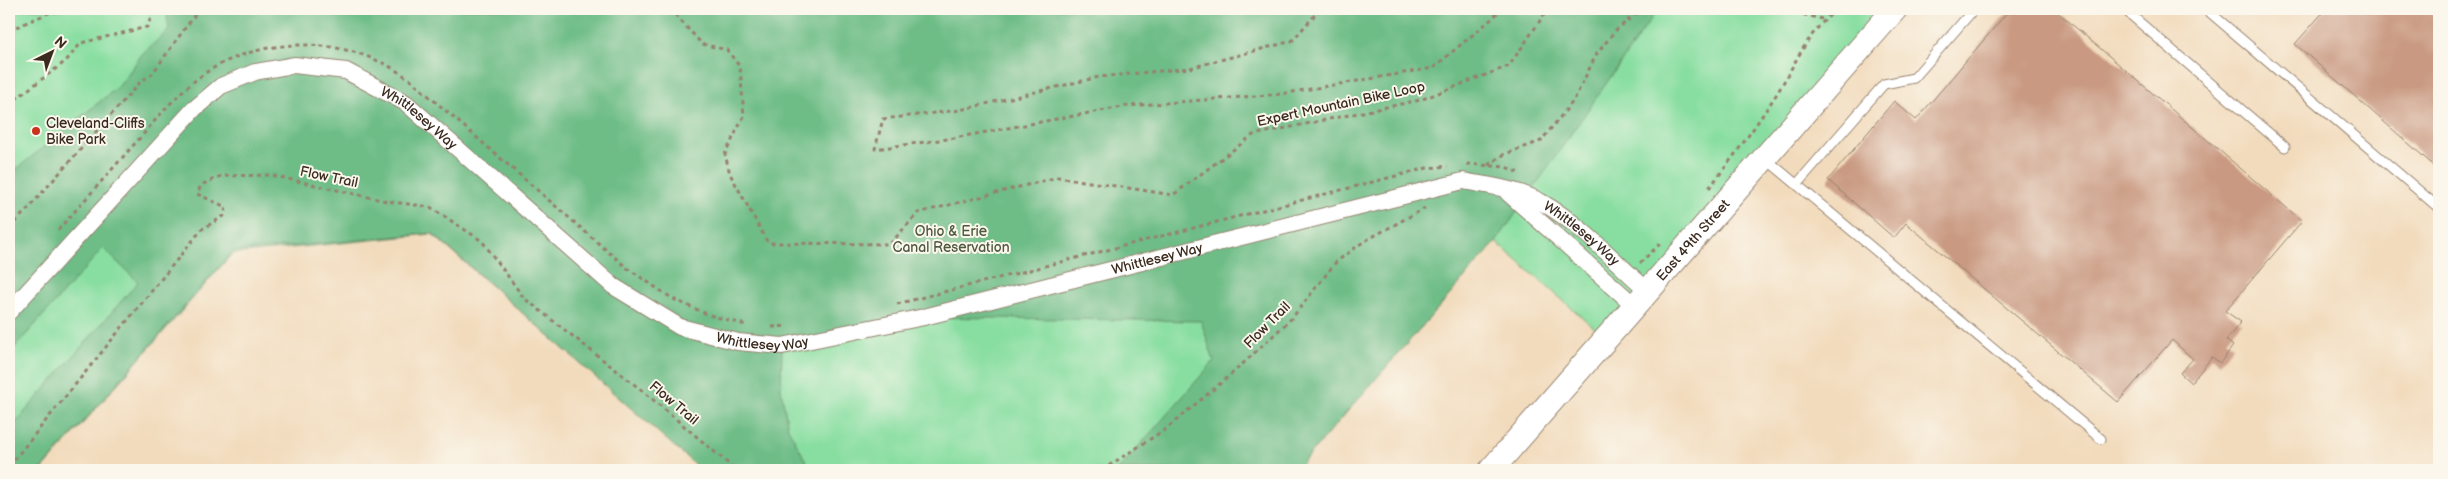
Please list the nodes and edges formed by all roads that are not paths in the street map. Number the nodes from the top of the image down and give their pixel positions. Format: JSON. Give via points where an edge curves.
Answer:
{"nodes":[{"id":1,"x":1895,"y":9,"type":"edge"},
{"id":2,"x":1974,"y":9,"type":"edge"},
{"id":3,"x":2124,"y":9,"type":"edge"},
{"id":4,"x":2206,"y":9,"type":"edge"},
{"id":5,"x":2285,"y":147,"type":"dead end"},
{"id":6,"x":1765,"y":157,"type":"junction"},
{"id":7,"x":1797,"y":184,"type":"junction"},
{"id":8,"x":2439,"y":208,"type":"edge"},
{"id":9,"x":1641,"y":299,"type":"junction"},
{"id":10,"x":9,"y":312,"type":"edge"},
{"id":11,"x":2101,"y":439,"type":"dead end"},
{"id":12,"x":1491,"y":470,"type":"edge"}],
"edges":[{"from":1,"to":6,"type":"street","name":"East 49th Street"},
{"from":2,"to":7,"type":"lane","via":[[1914,78],[1884,84]]},
{"from":3,"to":5,"type":"lane"},
{"from":4,"to":8,"type":"lane"},
{"from":6,"to":7,"type":"lane"},
{"from":6,"to":9,"type":"street","name":"East 49th Street"},
{"from":7,"to":11,"type":"lane"},
{"from":9,"to":10,"type":"street","name":"Whittlesey Way","via":[[1566,218],[1540,201],[1463,181],[924,317],[782,346],[738,342],[680,327],[613,286],[406,103],[346,71],[294,65],[255,72],[221,86],[194,108]]},
{"from":9,"to":12,"type":"street","name":"East 49th Street"}]}
